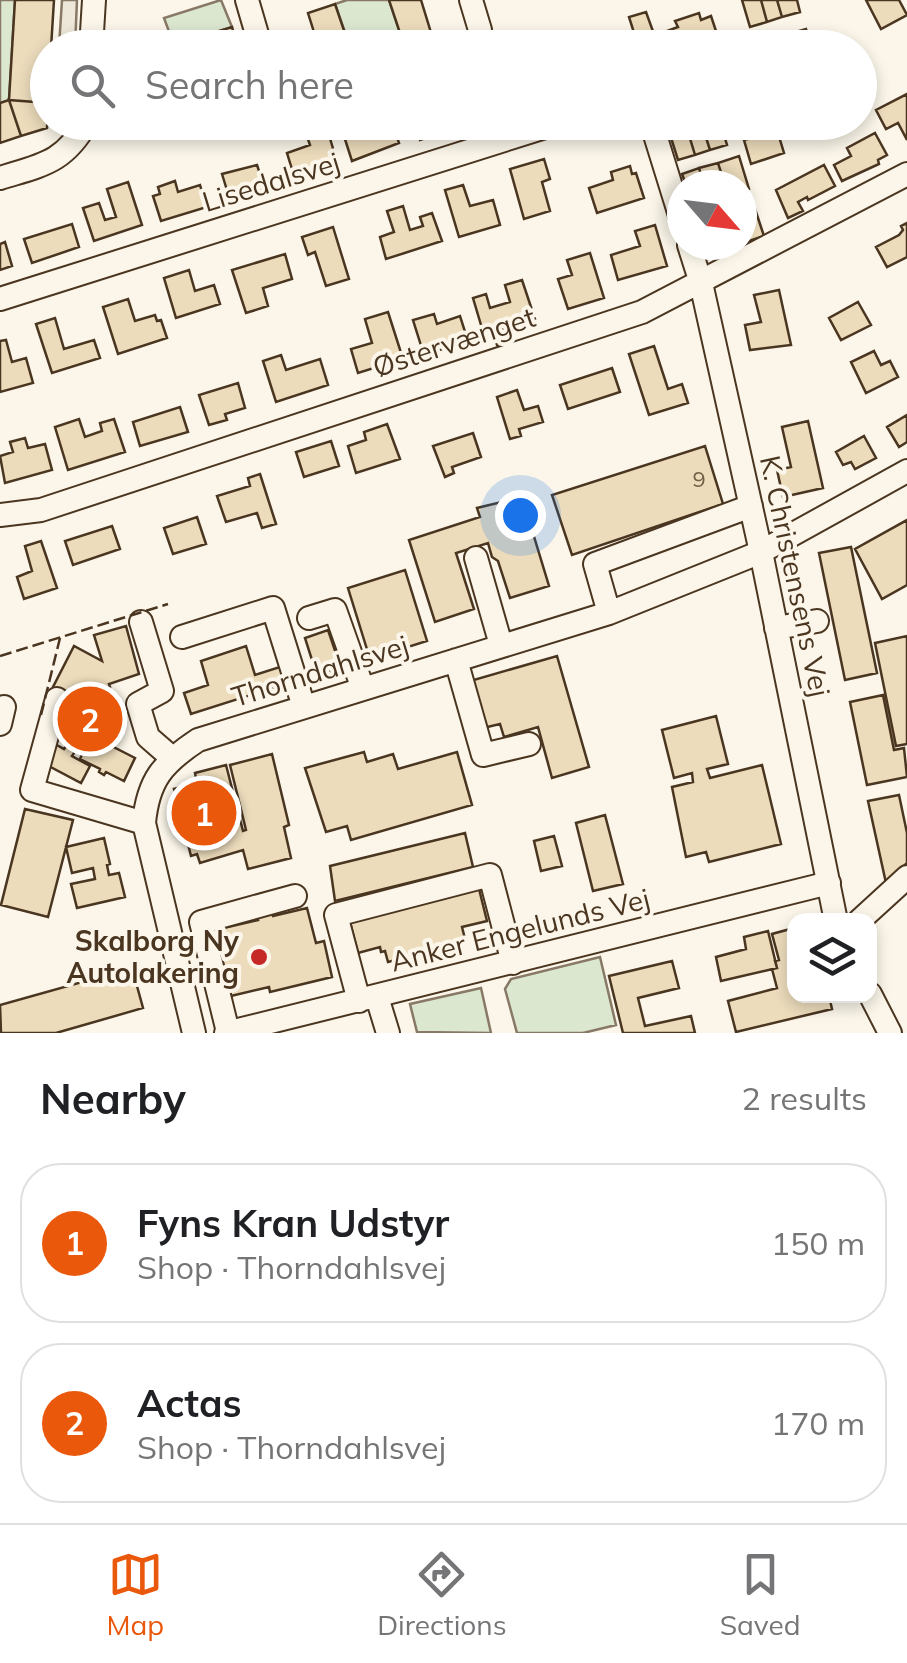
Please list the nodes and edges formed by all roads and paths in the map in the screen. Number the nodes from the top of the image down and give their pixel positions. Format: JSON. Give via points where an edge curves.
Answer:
{"nodes":[{"id":1,"x":94,"y":0,"type":"edge"},
{"id":2,"x":246,"y":0,"type":"edge"},
{"id":3,"x":471,"y":0,"type":"edge"},
{"id":4,"x":92,"y":30,"type":"edge"},
{"id":5,"x":256,"y":30,"type":"edge"},
{"id":6,"x":480,"y":30,"type":"dead end"},
{"id":7,"x":77,"y":140,"type":"edge"},
{"id":8,"x":504,"y":140,"type":"edge"},
{"id":9,"x":657,"y":140,"type":"edge"},
{"id":10,"x":667,"y":174,"type":"edge"},
{"id":11,"x":907,"y":174,"type":"edge"},
{"id":12,"x":0,"y":178,"type":"edge"},
{"id":13,"x":694,"y":260,"type":"edge"},
{"id":14,"x":701,"y":283,"type":"junction"},
{"id":15,"x":0,"y":299,"type":"edge"},
{"id":16,"x":907,"y":471,"type":"edge"},
{"id":17,"x":750,"y":506,"type":"junction"},
{"id":18,"x":0,"y":515,"type":"edge"},
{"id":19,"x":761,"y":552,"type":"junction"},
{"id":20,"x":476,"y":558,"type":"dead end"},
{"id":21,"x":609,"y":613,"type":"junction"},
{"id":22,"x":309,"y":618,"type":"dead end"},
{"id":23,"x":817,"y":621,"type":"dead end"},
{"id":24,"x":142,"y":622,"type":"dead end"},
{"id":25,"x":776,"y":628,"type":"junction"},
{"id":26,"x":182,"y":636,"type":"dead end"},
{"id":27,"x":501,"y":645,"type":"junction"},
{"id":28,"x":456,"y":660,"type":"junction"},
{"id":29,"x":363,"y":689,"type":"junction"},
{"id":30,"x":57,"y":699,"type":"dead end"},
{"id":31,"x":304,"y":707,"type":"junction"},
{"id":32,"x":529,"y":744,"type":"dead end"},
{"id":33,"x":172,"y":758,"type":"junction"},
{"id":34,"x":144,"y":823,"type":"junction"},
{"id":35,"x":907,"y":877,"type":"edge"},
{"id":36,"x":829,"y":883,"type":"junction"},
{"id":37,"x":294,"y":896,"type":"dead end"},
{"id":38,"x":835,"y":913,"type":"edge"},
{"id":39,"x":867,"y":913,"type":"edge"},
{"id":40,"x":513,"y":962,"type":"junction"},
{"id":41,"x":368,"y":999,"type":"junction"},
{"id":42,"x":875,"y":1003,"type":"edge"},
{"id":43,"x":194,"y":1033,"type":"edge"},
{"id":44,"x":227,"y":1033,"type":"edge"},
{"id":45,"x":388,"y":1033,"type":"edge"},
{"id":46,"x":890,"y":1033,"type":"edge"}],
"edges":[{"from":1,"to":4,"type":"street"},
{"from":2,"to":5,"type":"street"},
{"from":3,"to":6,"type":"street"},
{"from":7,"to":12,"type":"street","via":[[58,160]]},
{"from":8,"to":15,"type":"street","name":"Lisedalsvej"},
{"from":9,"to":10,"type":"street"},
{"from":11,"to":14,"type":"street","name":"Østervænget"},
{"from":13,"to":14,"type":"street","name":"K. Christensens Vej"},
{"from":14,"to":17,"type":"street","name":"K. Christensens Vej"},
{"from":14,"to":18,"type":"street","name":"Østervænget","via":[[642,312],[41,510]]},
{"from":16,"to":19,"type":"street","name":"Thorndahlsvej"},
{"from":17,"to":19,"type":"street","name":"K. Christensens Vej"},
{"from":17,"to":21,"type":"street","via":[[595,564]]},
{"from":19,"to":21,"type":"street","name":"Thorndahlsvej"},
{"from":19,"to":25,"type":"street","name":"K. Christensens Vej"},
{"from":20,"to":27,"type":"street"},
{"from":21,"to":27,"type":"street","name":"Thorndahlsvej"},
{"from":22,"to":29,"type":"street","via":[[335,610]]},
{"from":23,"to":25,"type":"street"},
{"from":24,"to":33,"type":"street","via":[[162,690],[138,704],[148,737]]},
{"from":25,"to":36,"type":"street","name":"K. Christensens Vej"},
{"from":26,"to":31,"type":"street","via":[[273,608]]},
{"from":27,"to":28,"type":"street","name":"Thorndahlsvej"},
{"from":28,"to":29,"type":"street","name":"Thorndahlsvej"},
{"from":28,"to":32,"type":"street","via":[[483,755]]},
{"from":29,"to":31,"type":"street","name":"Thorndahlsvej"},
{"from":30,"to":34,"type":"street","via":[[32,790]]},
{"from":31,"to":33,"type":"street","name":"Thorndahlsvej","via":[[198,740]]},
{"from":33,"to":34,"type":"street","name":"Thorndahlsvej","via":[[146,798]]},
{"from":34,"to":43,"type":"street","name":"Thorndahlsvej"},
{"from":35,"to":39,"type":"street"},
{"from":36,"to":38,"type":"street","name":"K. Christensens Vej"},
{"from":36,"to":40,"type":"street","name":"Anker Engelunds Vej"},
{"from":37,"to":44,"type":"street","via":[[201,922]]},
{"from":40,"to":41,"type":"street","name":"Anker Engelunds Vej"},
{"from":40,"to":41,"type":"street","via":[[490,875],[336,915]]},
{"from":41,"to":44,"type":"street","name":"Anker Engelunds Vej"},
{"from":41,"to":45,"type":"street"},
{"from":42,"to":46,"type":"street"}]}
